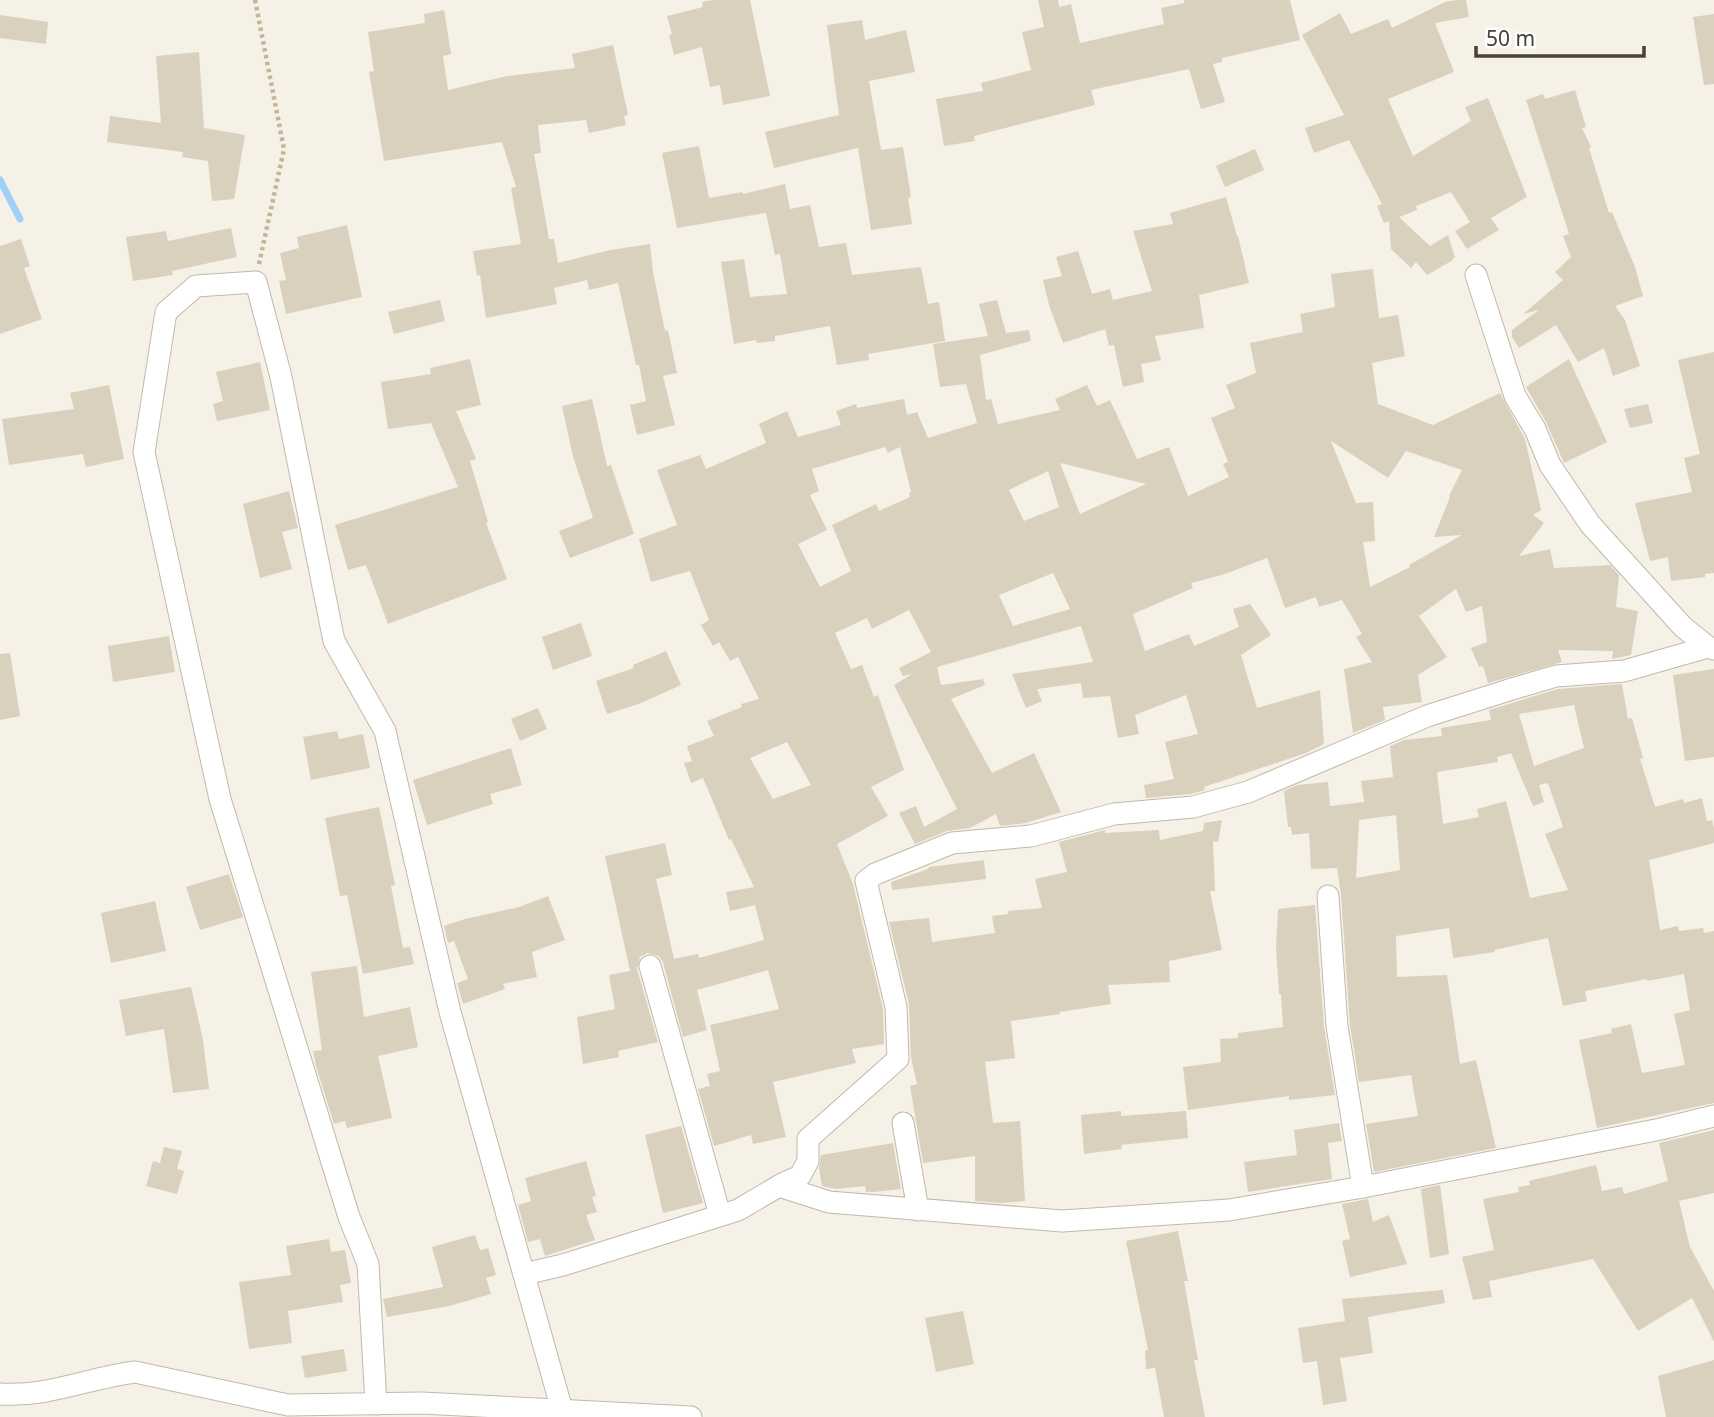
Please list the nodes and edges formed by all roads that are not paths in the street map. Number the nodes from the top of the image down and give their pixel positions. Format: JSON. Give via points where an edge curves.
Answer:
{"nodes":[{"id":1,"x":1476,"y":275,"type":"dead end"},
{"id":2,"x":1711,"y":648,"type":"edge"},
{"id":3,"x":1328,"y":896,"type":"dead end"},
{"id":4,"x":650,"y":966,"type":"dead end"},
{"id":5,"x":1714,"y":1116,"type":"edge"},
{"id":6,"x":903,"y":1124,"type":"dead end"},
{"id":7,"x":779,"y":1186,"type":"junction"},
{"id":8,"x":1363,"y":1187,"type":"junction"},
{"id":9,"x":918,"y":1210,"type":"junction"},
{"id":10,"x":720,"y":1216,"type":"junction"},
{"id":11,"x":524,"y":1274,"type":"junction"},
{"id":12,"x":0,"y":1394,"type":"edge"},
{"id":13,"x":376,"y":1404,"type":"junction"},
{"id":14,"x":562,"y":1410,"type":"junction"},
{"id":15,"x":289,"y":1411,"type":"edge"},
{"id":16,"x":691,"y":1417,"type":"edge"}],
"edges":[{"from":1,"to":2,"type":"street","via":[[1514,396],[1550,465],[1590,524],[1683,627]]},
{"from":2,"to":7,"type":"street","via":[[1624,671],[1556,676],[1512,689],[1427,716],[1248,792],[1192,807],[1114,814],[1031,836],[952,843],[874,874],[866,881],[896,1007],[898,1059],[808,1139],[808,1161],[800,1176]]},
{"from":3,"to":8,"type":"street","via":[[1337,1026]]},
{"from":4,"to":10,"type":"street"},
{"from":5,"to":8,"type":"street"},
{"from":6,"to":9,"type":"street"},
{"from":7,"to":9,"type":"street","via":[[830,1202]]},
{"from":7,"to":10,"type":"street"},
{"from":8,"to":9,"type":"street","via":[[1229,1210],[1062,1221]]},
{"from":10,"to":11,"type":"street"},
{"from":11,"to":13,"type":"street","via":[[450,1013],[385,731],[334,641],[284,390],[256,282],[196,286],[166,312],[144,452],[220,799],[349,1217],[368,1264]]},
{"from":11,"to":14,"type":"street"},
{"from":12,"to":15,"type":"street","via":[[38,1394],[135,1372]]},
{"from":13,"to":14,"type":"street"},
{"from":13,"to":15,"type":"street"},
{"from":14,"to":16,"type":"street"}]}
